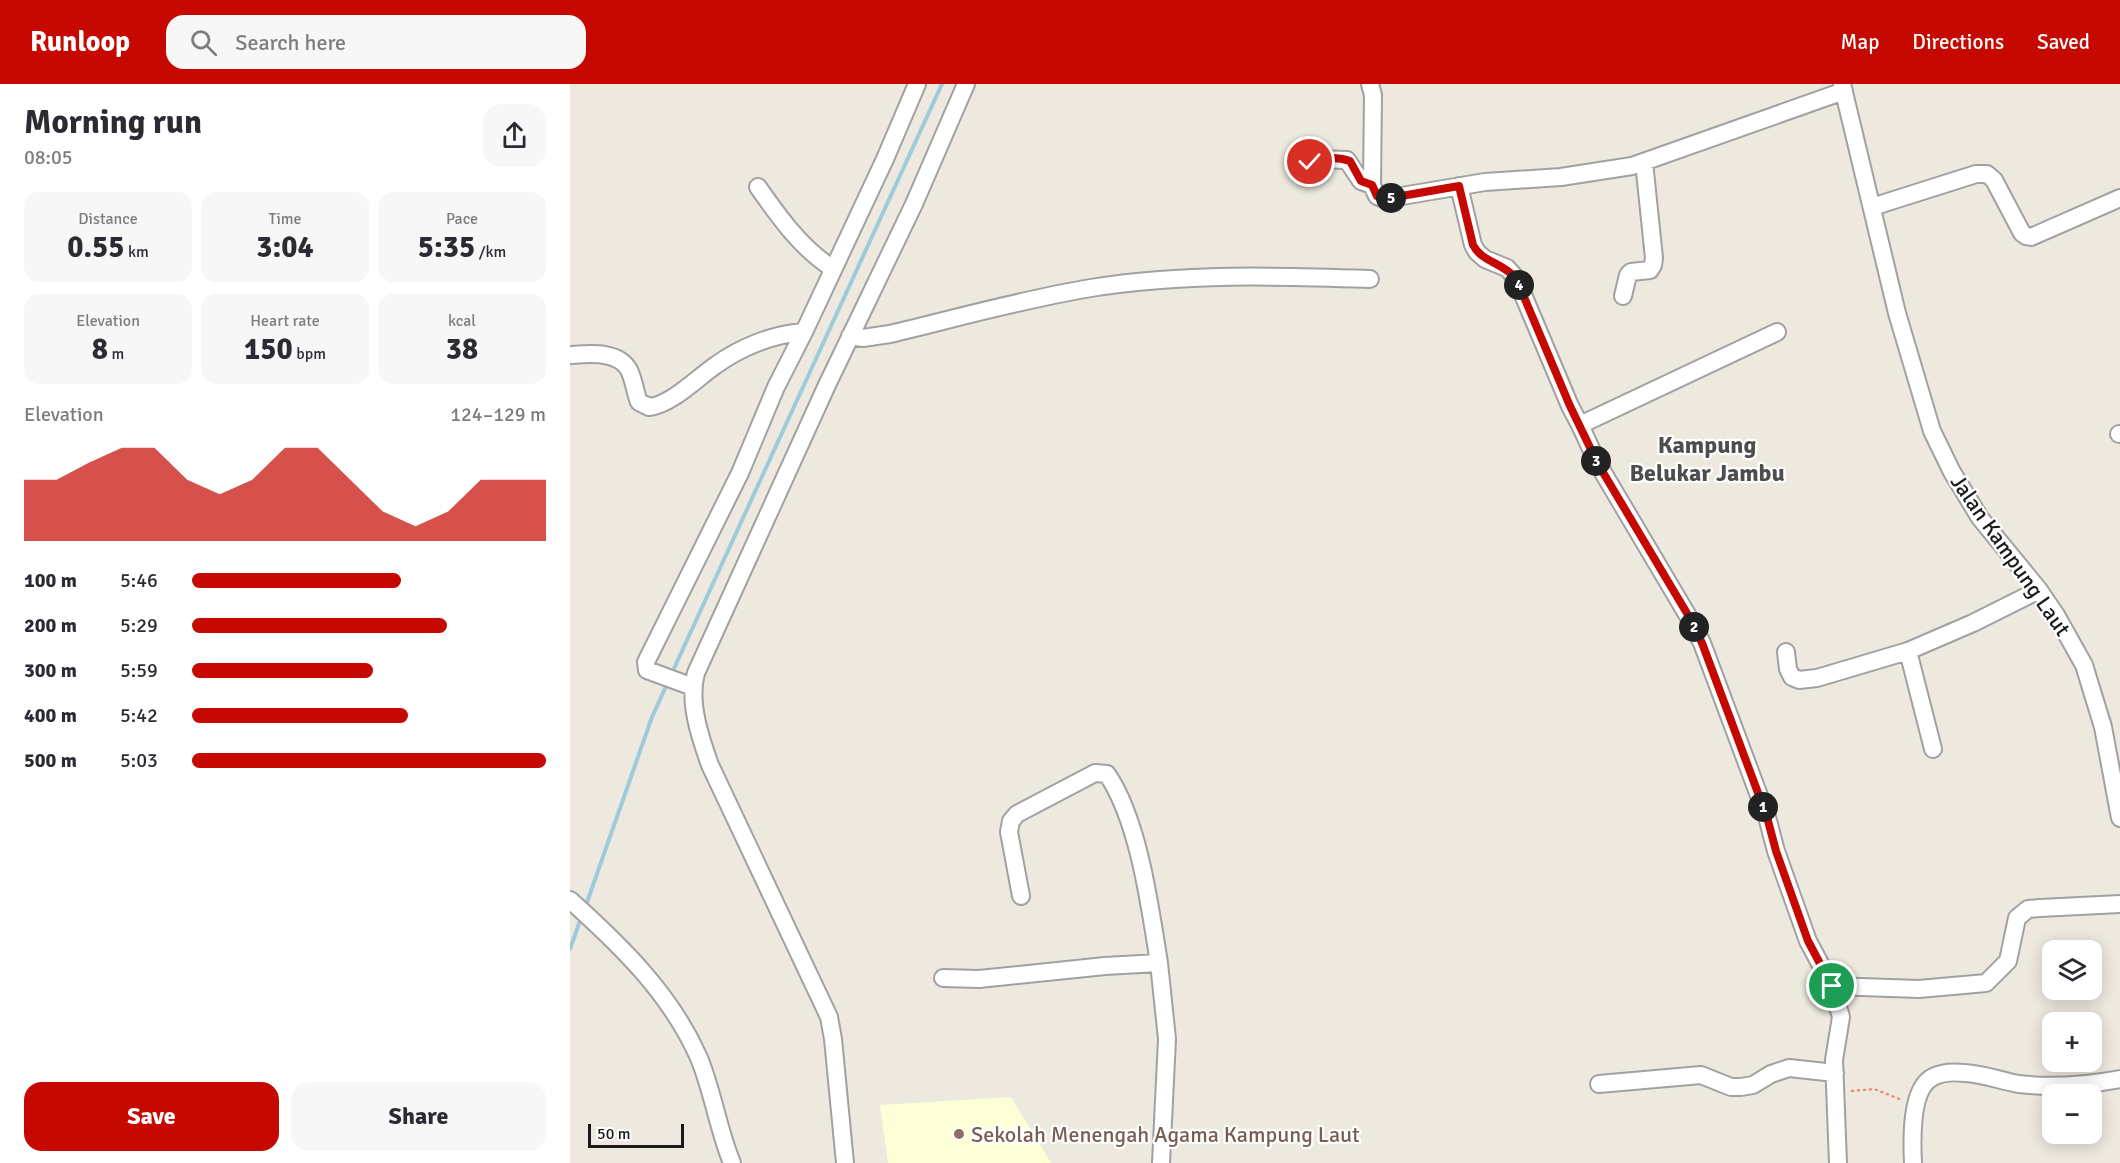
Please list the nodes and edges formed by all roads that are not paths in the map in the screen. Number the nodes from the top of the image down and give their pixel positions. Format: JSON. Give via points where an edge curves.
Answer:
{"nodes":[{"id":1,"x":917,"y":84,"type":"edge"},
{"id":2,"x":966,"y":84,"type":"edge"},
{"id":3,"x":1370,"y":84,"type":"edge"},
{"id":4,"x":1843,"y":87,"type":"edge"},
{"id":5,"x":1644,"y":162,"type":"junction"},
{"id":6,"x":1305,"y":174,"type":"dead end"},
{"id":7,"x":1372,"y":185,"type":"junction"},
{"id":8,"x":1459,"y":186,"type":"junction"},
{"id":9,"x":758,"y":187,"type":"dead end"},
{"id":10,"x":2120,"y":198,"type":"edge"},
{"id":11,"x":1872,"y":207,"type":"junction"},
{"id":12,"x":832,"y":268,"type":"junction"},
{"id":13,"x":1370,"y":279,"type":"dead end"},
{"id":14,"x":1623,"y":296,"type":"dead end"},
{"id":15,"x":804,"y":332,"type":"junction"},
{"id":16,"x":1778,"y":332,"type":"dead end"},
{"id":17,"x":850,"y":336,"type":"junction"},
{"id":18,"x":570,"y":355,"type":"edge"},
{"id":19,"x":1580,"y":425,"type":"junction"},
{"id":20,"x":2039,"y":590,"type":"junction"},
{"id":21,"x":1908,"y":651,"type":"junction"},
{"id":22,"x":1786,"y":652,"type":"dead end"},
{"id":23,"x":690,"y":686,"type":"junction"},
{"id":24,"x":1933,"y":749,"type":"dead end"},
{"id":25,"x":2120,"y":818,"type":"edge"},
{"id":26,"x":1022,"y":896,"type":"dead end"},
{"id":27,"x":570,"y":900,"type":"edge"},
{"id":28,"x":2120,"y":904,"type":"edge"},
{"id":29,"x":1159,"y":963,"type":"junction"},
{"id":30,"x":943,"y":978,"type":"dead end"},
{"id":31,"x":1832,"y":986,"type":"junction"},
{"id":32,"x":1835,"y":1079,"type":"junction"},
{"id":33,"x":2120,"y":1079,"type":"edge"},
{"id":34,"x":1599,"y":1084,"type":"dead end"},
{"id":35,"x":732,"y":1163,"type":"edge"},
{"id":36,"x":845,"y":1163,"type":"edge"},
{"id":37,"x":1161,"y":1163,"type":"edge"},
{"id":38,"x":1838,"y":1163,"type":"edge"},
{"id":39,"x":1913,"y":1163,"type":"edge"}],
"edges":[{"from":1,"to":12,"type":"street"},
{"from":2,"to":17,"type":"street"},
{"from":3,"to":7,"type":"street"},
{"from":4,"to":5,"type":"street"},
{"from":4,"to":11,"type":"street","name":"Jalan Kampung Laut"},
{"from":5,"to":8,"type":"street","via":[[1561,177]]},
{"from":5,"to":14,"type":"street","via":[[1653,265],[1650,270],[1628,275]]},
{"from":6,"to":7,"type":"street","via":[[1307,164],[1316,159],[1347,160],[1361,181]]},
{"from":7,"to":8,"type":"street","via":[[1377,196],[1384,199]]},
{"from":8,"to":19,"type":"street","via":[[1473,245],[1480,256],[1507,268],[1516,278]]},
{"from":9,"to":12,"type":"street","via":[[795,235]]},
{"from":10,"to":11,"type":"street","via":[[2031,237],[2022,233],[1987,174],[1976,174]]},
{"from":11,"to":20,"type":"street","name":"Jalan Kampung Laut","via":[[1897,313],[1932,431],[1980,518]]},
{"from":12,"to":15,"type":"street"},
{"from":13,"to":17,"type":"street","via":[[1240,276],[1124,284],[1070,292],[890,334]]},
{"from":15,"to":18,"type":"street","via":[[748,347],[660,404],[649,407],[639,402],[630,372],[621,361],[601,354]]},
{"from":15,"to":23,"type":"street","via":[[740,473],[646,662],[646,669]]},
{"from":16,"to":19,"type":"street"},
{"from":17,"to":23,"type":"street"},
{"from":19,"to":31,"type":"street","via":[[1598,464],[1702,643],[1808,941]]},
{"from":20,"to":21,"type":"street"},
{"from":20,"to":25,"type":"street","name":"Jalan Kampung Laut","via":[[2070,639],[2090,681]]},
{"from":21,"to":22,"type":"street","via":[[1806,680],[1790,674]]},
{"from":21,"to":24,"type":"street"},
{"from":23,"to":36,"type":"street","via":[[710,765],[829,1017]]},
{"from":26,"to":29,"type":"street","via":[[1009,832],[1011,821],[1017,814],[1095,773],[1107,774],[1117,788],[1129,823],[1148,897]]},
{"from":27,"to":35,"type":"street","via":[[615,941],[680,1020],[700,1060]]},
{"from":28,"to":31,"type":"street","via":[[2028,909],[2021,913],[2008,961],[1986,982],[1919,989]]},
{"from":29,"to":30,"type":"street","via":[[979,979]]},
{"from":29,"to":37,"type":"street","via":[[1167,1039]]},
{"from":31,"to":32,"type":"street","via":[[1841,1017]]},
{"from":32,"to":34,"type":"street","via":[[1789,1068],[1742,1087],[1731,1087],[1701,1075]]},
{"from":32,"to":38,"type":"street"},
{"from":33,"to":39,"type":"street","via":[[2082,1085],[2022,1084],[1954,1072],[1933,1077],[1917,1105],[1912,1128]]}]}
